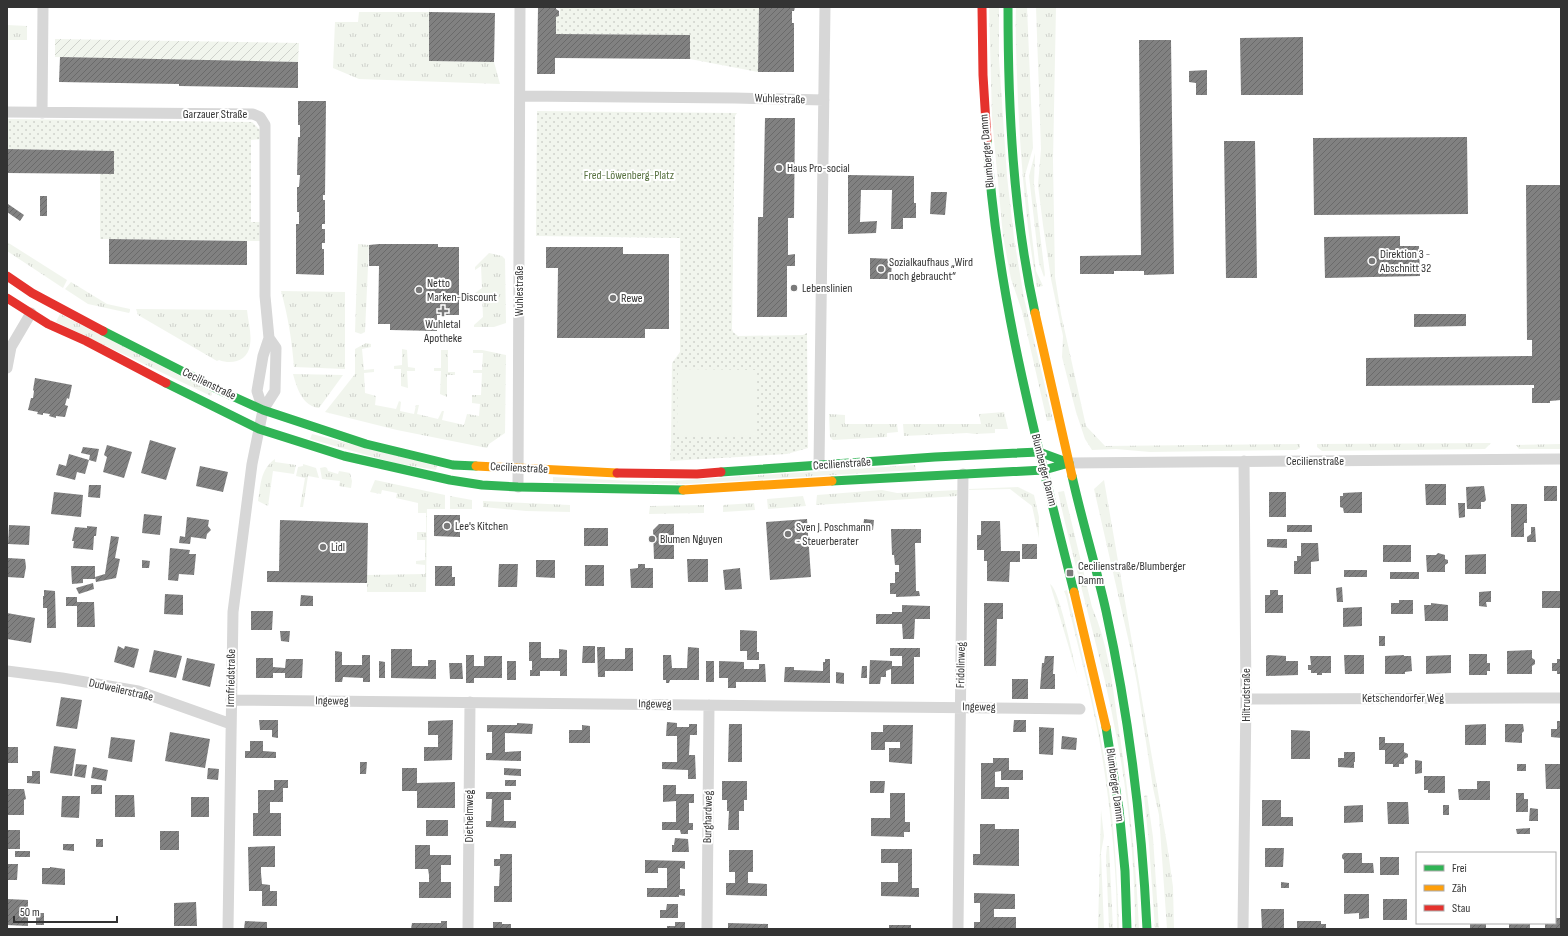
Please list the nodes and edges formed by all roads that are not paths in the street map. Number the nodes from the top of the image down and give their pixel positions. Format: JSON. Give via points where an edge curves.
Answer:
{"nodes":[{"id":1,"x":43,"y":7,"type":"edge"},
{"id":2,"x":520,"y":7,"type":"edge"},
{"id":3,"x":825,"y":7,"type":"edge"},
{"id":4,"x":982,"y":7,"type":"edge"},
{"id":5,"x":1008,"y":7,"type":"edge"},
{"id":6,"x":520,"y":96,"type":"junction"},
{"id":7,"x":824,"y":100,"type":"junction"},
{"id":8,"x":7,"y":112,"type":"edge"},
{"id":9,"x":42,"y":113,"type":"junction"},
{"id":10,"x":7,"y":276,"type":"edge"},
{"id":11,"x":7,"y":298,"type":"edge"},
{"id":12,"x":31,"y":313,"type":"junction"},
{"id":13,"x":269,"y":338,"type":"junction"},
{"id":14,"x":7,"y":368,"type":"edge"},
{"id":15,"x":263,"y":410,"type":"junction"},
{"id":16,"x":259,"y":429,"type":"junction"},
{"id":17,"x":1039,"y":452,"type":"junction"},
{"id":18,"x":1561,"y":459,"type":"edge"},
{"id":19,"x":1244,"y":461,"type":"junction"},
{"id":20,"x":1069,"y":463,"type":"junction"},
{"id":21,"x":820,"y":465,"type":"junction"},
{"id":22,"x":518,"y":468,"type":"junction"},
{"id":23,"x":1044,"y":470,"type":"junction"},
{"id":24,"x":963,"y":474,"type":"junction"},
{"id":25,"x":518,"y":487,"type":"junction"},
{"id":26,"x":7,"y":671,"type":"edge"},
{"id":27,"x":1561,"y":698,"type":"edge"},
{"id":28,"x":1246,"y":699,"type":"junction"},
{"id":29,"x":231,"y":700,"type":"junction"},
{"id":30,"x":470,"y":702,"type":"junction"},
{"id":31,"x":710,"y":705,"type":"junction"},
{"id":32,"x":960,"y":707,"type":"junction"},
{"id":33,"x":1080,"y":709,"type":"dead end"},
{"id":34,"x":231,"y":724,"type":"junction"},
{"id":35,"x":228,"y":929,"type":"edge"},
{"id":36,"x":468,"y":929,"type":"edge"},
{"id":37,"x":707,"y":929,"type":"edge"},
{"id":38,"x":958,"y":929,"type":"edge"},
{"id":39,"x":1127,"y":929,"type":"edge"},
{"id":40,"x":1147,"y":929,"type":"edge"},
{"id":41,"x":1243,"y":929,"type":"edge"}],
"edges":[{"from":1,"to":9,"type":"street"},
{"from":2,"to":6,"type":"street","name":"Wuhlestraße"},
{"from":3,"to":7,"type":"street"},
{"from":4,"to":17,"type":"street","name":"Blumberger Damm","via":[[984,119],[991,198],[1005,298]]},
{"from":5,"to":20,"type":"street","name":"Blumberger Damm","via":[[1007,39],[1013,147],[1024,256]]},
{"from":6,"to":7,"type":"street","name":"Wuhlestraße"},
{"from":6,"to":22,"type":"street","name":"Wuhlestraße"},
{"from":7,"to":21,"type":"street"},
{"from":8,"to":9,"type":"street","name":"Garzauer Straße"},
{"from":9,"to":13,"type":"street","name":"Garzauer Straße","via":[[253,114],[260,117],[265,125],[265,296]]},
{"from":10,"to":15,"type":"street","name":"Cecilienstraße","via":[[32,293],[85,321]]},
{"from":11,"to":12,"type":"street","name":"Cecilienstraße"},
{"from":12,"to":14,"type":"street","via":[[11,347]]},
{"from":12,"to":16,"type":"street","name":"Cecilienstraße","via":[[48,324]]},
{"from":13,"to":15,"type":"street","name":"Garzauer Straße","via":[[257,391]]},
{"from":13,"to":15,"type":"street","name":"Garzauer Straße","via":[[276,348],[275,392]]},
{"from":15,"to":16,"type":"street","name":"Garzauer Straße"},
{"from":15,"to":22,"type":"street","name":"Cecilienstraße","via":[[366,444],[430,460],[453,465]]},
{"from":16,"to":25,"type":"street","name":"Cecilienstraße","via":[[344,456],[418,474],[474,484]]},
{"from":16,"to":29,"type":"street","name":"Irmfriedstraße","via":[[232,612]]},
{"from":17,"to":20,"type":"street","name":"Cecilienstraße"},
{"from":17,"to":21,"type":"street","name":"Cecilienstraße"},
{"from":17,"to":23,"type":"street","name":"Blumberger Damm"},
{"from":18,"to":19,"type":"street","name":"Cecilienstraße"},
{"from":19,"to":20,"type":"street","name":"Cecilienstraße"},
{"from":19,"to":28,"type":"street","name":"Hiltrudstraße"},
{"from":20,"to":23,"type":"street","name":"Cecilienstraße"},
{"from":20,"to":40,"type":"street","name":"Blumberger Damm","via":[[1096,567],[1121,688],[1137,797]]},
{"from":21,"to":22,"type":"street","name":"Cecilienstraße","via":[[697,474]]},
{"from":22,"to":25,"type":"street","name":"Wuhlestraße"},
{"from":23,"to":24,"type":"street","name":"Cecilienstraße"},
{"from":23,"to":39,"type":"street","name":"Blumberger Damm","via":[[1107,730],[1125,871]]},
{"from":24,"to":25,"type":"street","name":"Cecilienstraße","via":[[691,490]]},
{"from":24,"to":32,"type":"street","name":"Fridolinweg"},
{"from":26,"to":34,"type":"street","name":"Dudweilerstraße","via":[[138,691]]},
{"from":27,"to":28,"type":"street","name":"Ketschendorfer Weg"},
{"from":28,"to":41,"type":"street","name":"Hiltrudstraße"},
{"from":29,"to":30,"type":"street","name":"Ingeweg"},
{"from":29,"to":34,"type":"street","name":"Irmfriedstraße"},
{"from":30,"to":31,"type":"street","name":"Ingeweg"},
{"from":30,"to":36,"type":"street","name":"Diethelmweg"},
{"from":31,"to":32,"type":"street","name":"Ingeweg"},
{"from":31,"to":37,"type":"street","name":"Burghardweg"},
{"from":32,"to":33,"type":"street","name":"Ingeweg"},
{"from":32,"to":38,"type":"street","name":"Fridolinweg"},
{"from":34,"to":35,"type":"street","name":"Irmfriedstraße"}]}
